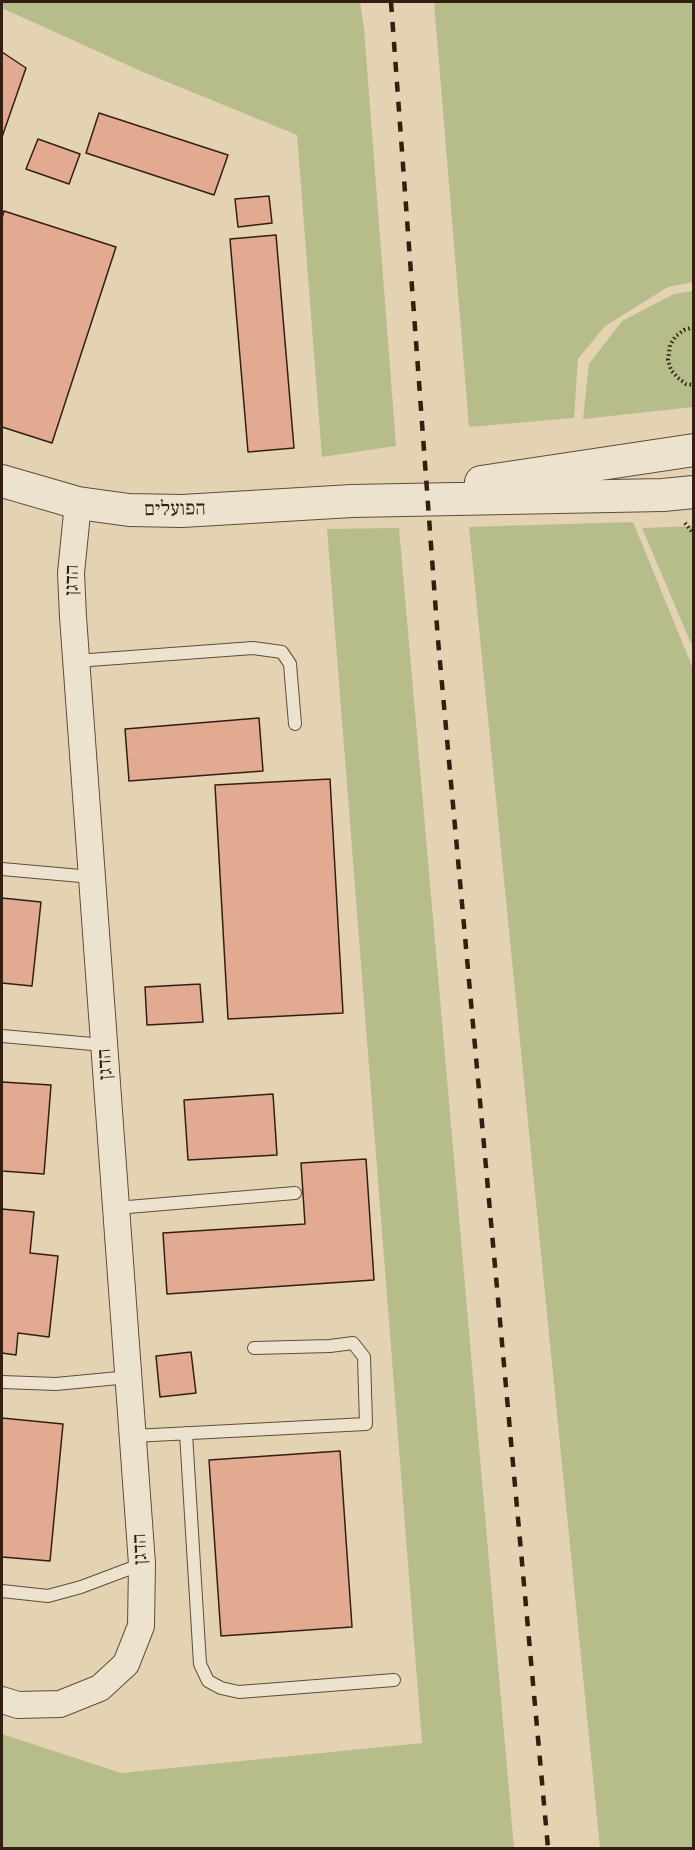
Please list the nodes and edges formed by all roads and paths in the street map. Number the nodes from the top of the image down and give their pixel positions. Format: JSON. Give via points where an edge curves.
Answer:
{"nodes":[{"id":1,"x":693,"y":327,"type":"edge"},
{"id":2,"x":693,"y":385,"type":"edge"},
{"id":3,"x":693,"y":450,"type":"edge"},
{"id":4,"x":2,"y":481,"type":"edge"},
{"id":5,"x":693,"y":492,"type":"edge"},
{"id":6,"x":352,"y":501,"type":"junction"},
{"id":7,"x":78,"y":503,"type":"junction"},
{"id":8,"x":76,"y":661,"type":"junction"},
{"id":9,"x":295,"y":724,"type":"dead end"},
{"id":10,"x":2,"y":869,"type":"edge"},
{"id":11,"x":92,"y":877,"type":"junction"},
{"id":12,"x":2,"y":1036,"type":"edge"},
{"id":13,"x":104,"y":1045,"type":"junction"},
{"id":14,"x":295,"y":1193,"type":"dead end"},
{"id":15,"x":116,"y":1208,"type":"junction"},
{"id":16,"x":254,"y":1348,"type":"dead end"},
{"id":17,"x":129,"y":1377,"type":"junction"},
{"id":18,"x":2,"y":1382,"type":"edge"},
{"id":19,"x":186,"y":1433,"type":"junction"},
{"id":20,"x":133,"y":1436,"type":"junction"},
{"id":21,"x":142,"y":1564,"type":"junction"},
{"id":22,"x":2,"y":1590,"type":"edge"},
{"id":23,"x":394,"y":1680,"type":"dead end"},
{"id":24,"x":2,"y":1700,"type":"edge"}],
"edges":[{"from":1,"to":2,"type":"path","via":[[676,336],[668,360],[678,378]]},
{"from":3,"to":6,"type":"street","name":"הפועלים"},
{"from":4,"to":7,"type":"street","name":"הפועלים"},
{"from":5,"to":6,"type":"street","name":"הפועלים"},
{"from":6,"to":7,"type":"street","name":"הפועלים","via":[[182,511],[129,510]]},
{"from":7,"to":8,"type":"street","name":"הדגן","via":[[71,573]]},
{"from":8,"to":9,"type":"lane","via":[[253,648],[282,652],[290,664]]},
{"from":8,"to":11,"type":"street","name":"הדגן"},
{"from":10,"to":11,"type":"lane"},
{"from":11,"to":13,"type":"street","name":"הדגן"},
{"from":12,"to":13,"type":"lane"},
{"from":13,"to":15,"type":"street","name":"הדגן"},
{"from":14,"to":15,"type":"lane"},
{"from":15,"to":17,"type":"street","name":"הדגן"},
{"from":16,"to":19,"type":"lane","via":[[353,1343],[364,1358],[366,1424]]},
{"from":17,"to":18,"type":"lane","via":[[56,1384]]},
{"from":17,"to":20,"type":"street","name":"הדגן"},
{"from":19,"to":20,"type":"lane"},
{"from":19,"to":23,"type":"lane","via":[[200,1664],[208,1681],[221,1689],[239,1692]]},
{"from":20,"to":21,"type":"street","name":"הדגן"},
{"from":21,"to":22,"type":"lane","via":[[48,1596]]},
{"from":21,"to":24,"type":"street","name":"הדגן","via":[[141,1626],[126,1664],[100,1689],[60,1704],[18,1705]]}]}
